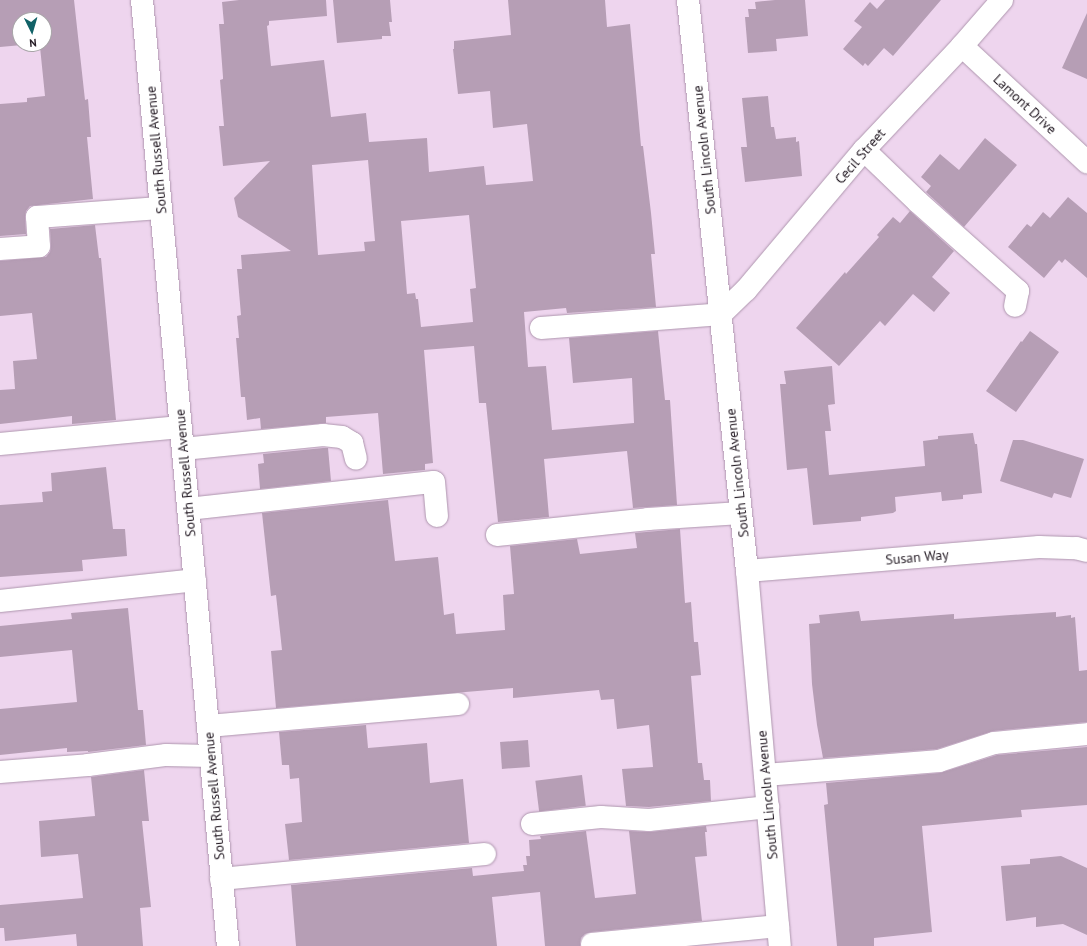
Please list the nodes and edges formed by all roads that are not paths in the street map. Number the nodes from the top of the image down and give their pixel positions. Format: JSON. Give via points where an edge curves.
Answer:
{"nodes":[{"id":1,"x":142,"y":0,"type":"edge"},
{"id":2,"x":688,"y":0,"type":"edge"},
{"id":3,"x":1002,"y":0,"type":"edge"},
{"id":4,"x":962,"y":46,"type":"junction"},
{"id":5,"x":864,"y":150,"type":"junction"},
{"id":6,"x":1087,"y":162,"type":"edge"},
{"id":7,"x":160,"y":208,"type":"junction"},
{"id":8,"x":0,"y":249,"type":"edge"},
{"id":9,"x":1015,"y":306,"type":"dead end"},
{"id":10,"x":721,"y":314,"type":"junction"},
{"id":11,"x":542,"y":328,"type":"dead end"},
{"id":12,"x":180,"y":427,"type":"junction"},
{"id":13,"x":0,"y":444,"type":"edge"},
{"id":14,"x":183,"y":449,"type":"junction"},
{"id":15,"x":356,"y":459,"type":"dead end"},
{"id":16,"x":188,"y":508,"type":"junction"},
{"id":17,"x":741,"y":513,"type":"junction"},
{"id":18,"x":437,"y":516,"type":"dead end"},
{"id":19,"x":497,"y":534,"type":"dead end"},
{"id":20,"x":1087,"y":551,"type":"edge"},
{"id":21,"x":747,"y":571,"type":"junction"},
{"id":22,"x":195,"y":580,"type":"junction"},
{"id":23,"x":0,"y":601,"type":"edge"},
{"id":24,"x":458,"y":704,"type":"dead end"},
{"id":25,"x":208,"y":726,"type":"junction"},
{"id":26,"x":1087,"y":734,"type":"edge"},
{"id":27,"x":210,"y":756,"type":"junction"},
{"id":28,"x":0,"y":772,"type":"edge"},
{"id":29,"x":765,"y":775,"type":"junction"},
{"id":30,"x":768,"y":807,"type":"junction"},
{"id":31,"x":532,"y":824,"type":"dead end"},
{"id":32,"x":485,"y":854,"type":"dead end"},
{"id":33,"x":221,"y":879,"type":"junction"},
{"id":34,"x":779,"y":936,"type":"edge"},
{"id":35,"x":592,"y":944,"type":"dead end"},
{"id":36,"x":228,"y":946,"type":"edge"}],
"edges":[{"from":1,"to":7,"type":"street","name":"South Russell Avenue"},
{"from":2,"to":10,"type":"street","name":"South Lincoln Avenue"},
{"from":3,"to":4,"type":"street","name":"Cecil Street"},
{"from":4,"to":5,"type":"street","name":"Cecil Street"},
{"from":4,"to":6,"type":"street","name":"Lamont Drive"},
{"from":5,"to":9,"type":"street","via":[[1018,291]]},
{"from":5,"to":10,"type":"street","name":"Cecil Street","via":[[746,290]]},
{"from":7,"to":8,"type":"street","via":[[37,217],[39,246]]},
{"from":7,"to":12,"type":"street","name":"South Russell Avenue"},
{"from":10,"to":11,"type":"street"},
{"from":10,"to":17,"type":"street","name":"South Lincoln Avenue"},
{"from":12,"to":13,"type":"street"},
{"from":12,"to":14,"type":"street","name":"South Russell Avenue"},
{"from":14,"to":15,"type":"street","via":[[323,435],[342,437],[352,443]]},
{"from":14,"to":16,"type":"street","name":"South Russell Avenue"},
{"from":16,"to":18,"type":"street","via":[[434,482]]},
{"from":16,"to":22,"type":"street","name":"South Russell Avenue"},
{"from":17,"to":19,"type":"street"},
{"from":17,"to":21,"type":"street","name":"South Lincoln Avenue"},
{"from":20,"to":21,"type":"street","name":"Susan Way","via":[[1076,548],[1039,547]]},
{"from":21,"to":29,"type":"street","name":"South Lincoln Avenue"},
{"from":22,"to":23,"type":"street"},
{"from":22,"to":25,"type":"street","name":"South Russell Avenue"},
{"from":24,"to":25,"type":"street"},
{"from":25,"to":27,"type":"street","name":"South Russell Avenue"},
{"from":26,"to":29,"type":"street","via":[[994,743],[939,761]]},
{"from":27,"to":28,"type":"street","via":[[166,755],[88,765]]},
{"from":27,"to":33,"type":"street","name":"South Russell Avenue"},
{"from":29,"to":30,"type":"street","name":"South Lincoln Avenue"},
{"from":30,"to":31,"type":"street","via":[[649,820],[601,817]]},
{"from":30,"to":34,"type":"street","name":"South Lincoln Avenue"},
{"from":32,"to":33,"type":"street"},
{"from":33,"to":36,"type":"street","name":"South Russell Avenue"},
{"from":34,"to":35,"type":"street"}]}
